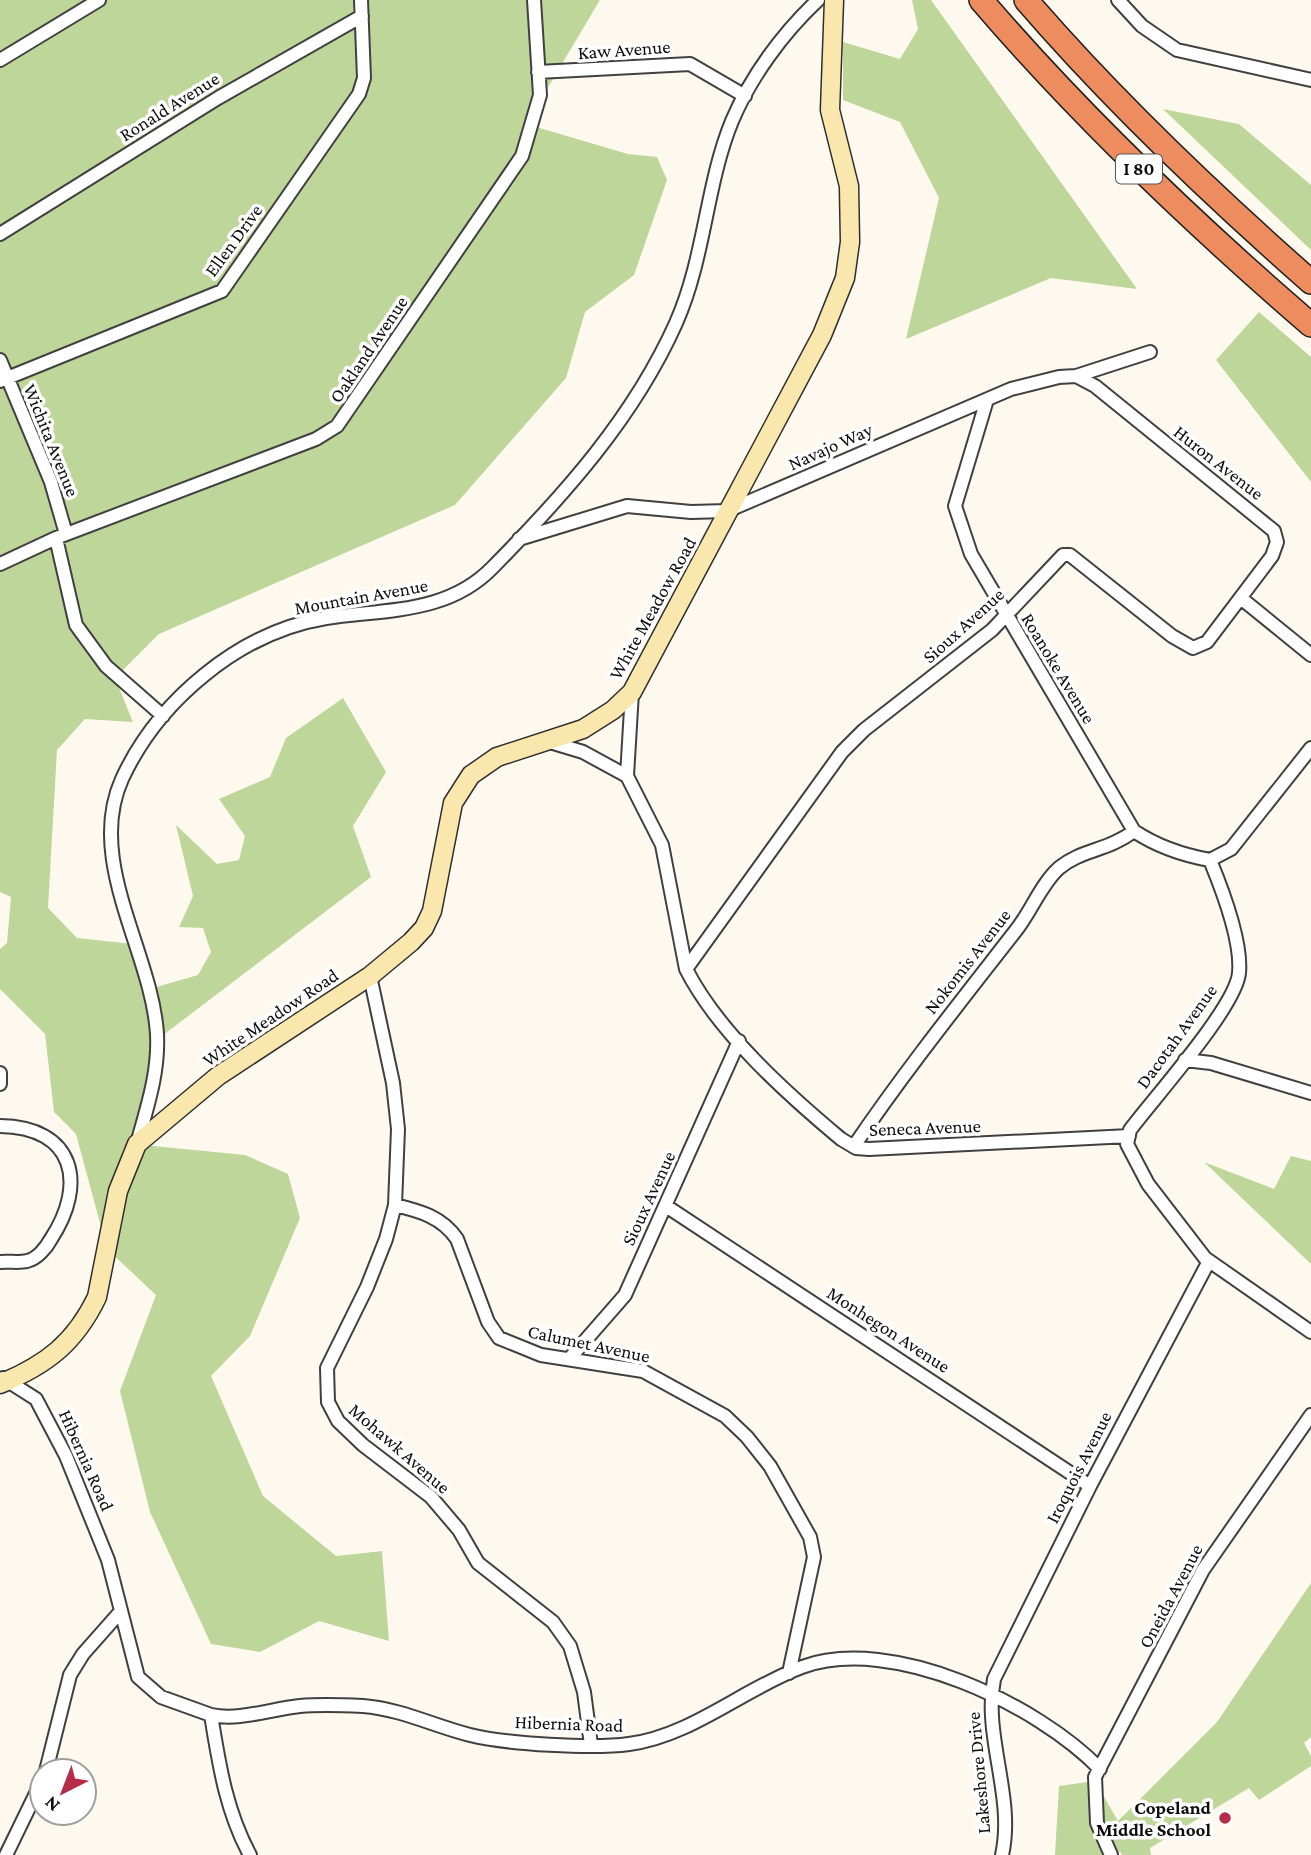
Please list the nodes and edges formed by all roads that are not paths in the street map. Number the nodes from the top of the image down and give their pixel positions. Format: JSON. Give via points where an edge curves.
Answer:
{"nodes":[{"id":1,"x":99,"y":0,"type":"edge"},
{"id":2,"x":361,"y":0,"type":"edge"},
{"id":3,"x":534,"y":0,"type":"edge"},
{"id":4,"x":818,"y":0,"type":"edge"},
{"id":5,"x":834,"y":0,"type":"edge"},
{"id":6,"x":981,"y":0,"type":"edge"},
{"id":7,"x":1026,"y":0,"type":"edge"},
{"id":8,"x":1118,"y":0,"type":"edge"},
{"id":9,"x":362,"y":16,"type":"junction"},
{"id":10,"x":0,"y":60,"type":"edge"},
{"id":11,"x":538,"y":72,"type":"junction"},
{"id":12,"x":1311,"y":80,"type":"edge"},
{"id":13,"x":746,"y":96,"type":"junction"},
{"id":14,"x":0,"y":234,"type":"edge"},
{"id":15,"x":1311,"y":282,"type":"edge"},
{"id":16,"x":1311,"y":325,"type":"edge"},
{"id":17,"x":1150,"y":352,"type":"dead end"},
{"id":18,"x":0,"y":360,"type":"edge"},
{"id":19,"x":1076,"y":376,"type":"junction"},
{"id":20,"x":3,"y":379,"type":"edge"},
{"id":21,"x":986,"y":403,"type":"junction"},
{"id":22,"x":727,"y":511,"type":"junction"},
{"id":23,"x":61,"y":536,"type":"junction"},
{"id":24,"x":519,"y":540,"type":"junction"},
{"id":25,"x":0,"y":564,"type":"edge"},
{"id":26,"x":1242,"y":599,"type":"junction"},
{"id":27,"x":1005,"y":615,"type":"junction"},
{"id":28,"x":1311,"y":655,"type":"edge"},
{"id":29,"x":632,"y":692,"type":"junction"},
{"id":30,"x":163,"y":716,"type":"junction"},
{"id":31,"x":550,"y":742,"type":"junction"},
{"id":32,"x":1311,"y":748,"type":"edge"},
{"id":33,"x":627,"y":776,"type":"junction"},
{"id":34,"x":1135,"y":831,"type":"junction"},
{"id":35,"x":1210,"y":860,"type":"junction"},
{"id":36,"x":686,"y":969,"type":"junction"},
{"id":37,"x":370,"y":976,"type":"junction"},
{"id":38,"x":739,"y":1041,"type":"junction"},
{"id":39,"x":1185,"y":1060,"type":"junction"},
{"id":40,"x":0,"y":1073,"type":"edge"},
{"id":41,"x":0,"y":1084,"type":"edge"},
{"id":42,"x":1311,"y":1093,"type":"edge"},
{"id":43,"x":0,"y":1126,"type":"edge"},
{"id":44,"x":1129,"y":1136,"type":"junction"},
{"id":45,"x":137,"y":1144,"type":"junction"},
{"id":46,"x":854,"y":1146,"type":"junction"},
{"id":47,"x":395,"y":1205,"type":"junction"},
{"id":48,"x":666,"y":1206,"type":"junction"},
{"id":49,"x":1209,"y":1261,"type":"junction"},
{"id":50,"x":0,"y":1262,"type":"edge"},
{"id":51,"x":1311,"y":1332,"type":"edge"},
{"id":52,"x":570,"y":1358,"type":"junction"},
{"id":53,"x":3,"y":1380,"type":"edge"},
{"id":54,"x":1311,"y":1415,"type":"edge"},
{"id":55,"x":1090,"y":1486,"type":"junction"},
{"id":56,"x":121,"y":1611,"type":"junction"},
{"id":57,"x":789,"y":1672,"type":"junction"},
{"id":58,"x":991,"y":1695,"type":"junction"},
{"id":59,"x":211,"y":1715,"type":"junction"},
{"id":60,"x":591,"y":1745,"type":"junction"},
{"id":61,"x":50,"y":1757,"type":"edge"},
{"id":62,"x":1100,"y":1769,"type":"junction"},
{"id":63,"x":28,"y":1810,"type":"edge"},
{"id":64,"x":6,"y":1855,"type":"edge"},
{"id":65,"x":250,"y":1855,"type":"edge"},
{"id":66,"x":1002,"y":1855,"type":"edge"},
{"id":67,"x":1111,"y":1855,"type":"edge"}],
"edges":[{"from":1,"to":10,"type":"street"},
{"from":2,"to":9,"type":"street","name":"Ellen Drive"},
{"from":3,"to":11,"type":"street","name":"Oakland Avenue"},
{"from":4,"to":13,"type":"street","name":"Mountain Avenue","via":[[778,45]]},
{"from":5,"to":22,"type":"street","name":"White Meadow Road","via":[[830,110],[849,186],[851,233],[846,269],[822,335]]},
{"from":6,"to":16,"type":"highway","number":"I 80","via":[[1153,183]]},
{"from":7,"to":15,"type":"highway","number":"I 80","via":[[1182,164]]},
{"from":8,"to":12,"type":"street","via":[[1142,26],[1177,50]]},
{"from":9,"to":14,"type":"street","name":"Ronald Avenue","via":[[218,98]]},
{"from":9,"to":20,"type":"street","name":"Ellen Drive","via":[[364,78],[359,94],[222,291]]},
{"from":11,"to":13,"type":"street","name":"Kaw Avenue","via":[[690,64]]},
{"from":11,"to":23,"type":"street","name":"Oakland Avenue","via":[[540,95],[522,156],[337,426],[316,439]]},
{"from":13,"to":24,"type":"street","name":"Mountain Avenue","via":[[725,146],[688,293],[658,361],[637,400],[601,447]]},
{"from":17,"to":19,"type":"street","name":"Navajo Way"},
{"from":18,"to":20,"type":"street","name":"Wichita Avenue"},
{"from":19,"to":21,"type":"street","name":"Navajo Way","via":[[1011,389]]},
{"from":19,"to":26,"type":"street","name":"Huron Avenue","via":[[1095,386],[1274,531],[1278,542],[1272,556]]},
{"from":20,"to":23,"type":"street","name":"Wichita Avenue","via":[[51,482]]},
{"from":21,"to":22,"type":"street","name":"Navajo Way"},
{"from":21,"to":27,"type":"street","name":"Roanoke Avenue","via":[[955,506],[971,554]]},
{"from":22,"to":24,"type":"street","name":"Navajo Way","via":[[627,506]]},
{"from":22,"to":29,"type":"street","name":"White Meadow Road"},
{"from":23,"to":25,"type":"street","name":"Oakland Avenue"},
{"from":23,"to":30,"type":"street","name":"Wichita Avenue","via":[[70,606],[82,636],[128,688]]},
{"from":24,"to":30,"type":"street","name":"Mountain Avenue","via":[[490,571],[453,596],[412,608],[302,623],[234,653]]},
{"from":26,"to":27,"type":"street","name":"Sioux Avenue","via":[[1207,642],[1192,648],[1070,555],[1063,555]]},
{"from":26,"to":28,"type":"street"},
{"from":27,"to":34,"type":"street","name":"Roanoke Avenue"},
{"from":27,"to":36,"type":"street","name":"Sioux Avenue","via":[[842,752]]},
{"from":29,"to":31,"type":"street","name":"White Meadow Road","via":[[602,718]]},
{"from":29,"to":33,"type":"street"},
{"from":30,"to":45,"type":"street","name":"Mountain Avenue","via":[[123,778],[112,834],[120,891],[145,970],[157,1035],[156,1078]]},
{"from":31,"to":33,"type":"street","via":[[583,751]]},
{"from":31,"to":37,"type":"street","name":"White Meadow Road","via":[[497,757],[466,782],[449,815],[439,883],[424,928],[397,957]]},
{"from":32,"to":35,"type":"street","via":[[1231,849]]},
{"from":33,"to":36,"type":"street","name":"Seneca Avenue","via":[[662,845]]},
{"from":34,"to":35,"type":"street","via":[[1151,842]]},
{"from":34,"to":46,"type":"street","name":"Nokomis Avenue","via":[[1117,845],[1074,857],[1056,870],[1027,916],[932,1036]]},
{"from":35,"to":39,"type":"street","name":"Dacotah Avenue","via":[[1238,947],[1239,975],[1232,993]]},
{"from":36,"to":38,"type":"street","name":"Seneca Avenue"},
{"from":37,"to":45,"type":"street","name":"White Meadow Road","via":[[218,1076]]},
{"from":37,"to":47,"type":"street","name":"Mohawk Avenue","via":[[393,1083],[398,1129]]},
{"from":38,"to":46,"type":"street","name":"Seneca Avenue","via":[[815,1117]]},
{"from":38,"to":48,"type":"street","name":"Sioux Avenue"},
{"from":39,"to":42,"type":"street","via":[[1211,1063]]},
{"from":39,"to":44,"type":"street","name":"Dacotah Avenue"},
{"from":40,"to":41,"type":"street"},
{"from":43,"to":50,"type":"street","via":[[28,1129],[54,1143],[73,1175],[69,1203],[45,1249],[29,1261]]},
{"from":44,"to":46,"type":"street","name":"Seneca Avenue","via":[[904,1149]]},
{"from":44,"to":49,"type":"street","via":[[1127,1144],[1148,1184]]},
{"from":45,"to":53,"type":"street","name":"White Meadow Road","via":[[118,1191],[90,1312],[59,1351],[39,1367]]},
{"from":47,"to":52,"type":"street","name":"Calumet Avenue","via":[[426,1213],[449,1228],[499,1338],[541,1356]]},
{"from":47,"to":60,"type":"street","name":"Mohawk Avenue","via":[[367,1287],[327,1368],[326,1393],[332,1414],[363,1445],[431,1497],[478,1563],[553,1622],[570,1646],[584,1692]]},
{"from":48,"to":52,"type":"street","name":"Sioux Avenue","via":[[625,1295]]},
{"from":48,"to":55,"type":"street","name":"Monhegon Avenue"},
{"from":49,"to":51,"type":"street"},
{"from":49,"to":55,"type":"street","name":"Iroquois Avenue"},
{"from":52,"to":57,"type":"street","name":"Calumet Avenue","via":[[643,1371],[699,1400],[725,1416],[770,1466],[810,1537],[814,1557]]},
{"from":53,"to":56,"type":"street","name":"Hibernia Road","via":[[36,1399],[66,1456],[108,1560]]},
{"from":54,"to":62,"type":"street","name":"Oneida Avenue","via":[[1203,1570]]},
{"from":55,"to":58,"type":"street","name":"Iroquois Avenue","via":[[994,1679]]},
{"from":56,"to":59,"type":"street","name":"Hibernia Road","via":[[138,1677],[161,1697]]},
{"from":56,"to":61,"type":"street","via":[[70,1675]]},
{"from":57,"to":58,"type":"street","name":"Hibernia Road","via":[[823,1661],[857,1659],[930,1670]]},
{"from":57,"to":60,"type":"street","name":"Hibernia Road","via":[[654,1740]]},
{"from":58,"to":62,"type":"street","name":"Lakeshore Drive","via":[[1075,1744]]},
{"from":58,"to":66,"type":"street","name":"Lakeshore Drive","via":[[1005,1832]]},
{"from":59,"to":60,"type":"street","name":"Hibernia Road","via":[[227,1718],[298,1706],[367,1707],[473,1736]]},
{"from":59,"to":65,"type":"street","via":[[221,1780],[233,1821]]},
{"from":62,"to":67,"type":"street","via":[[1096,1777],[1097,1823]]},
{"from":63,"to":64,"type":"street"}]}
